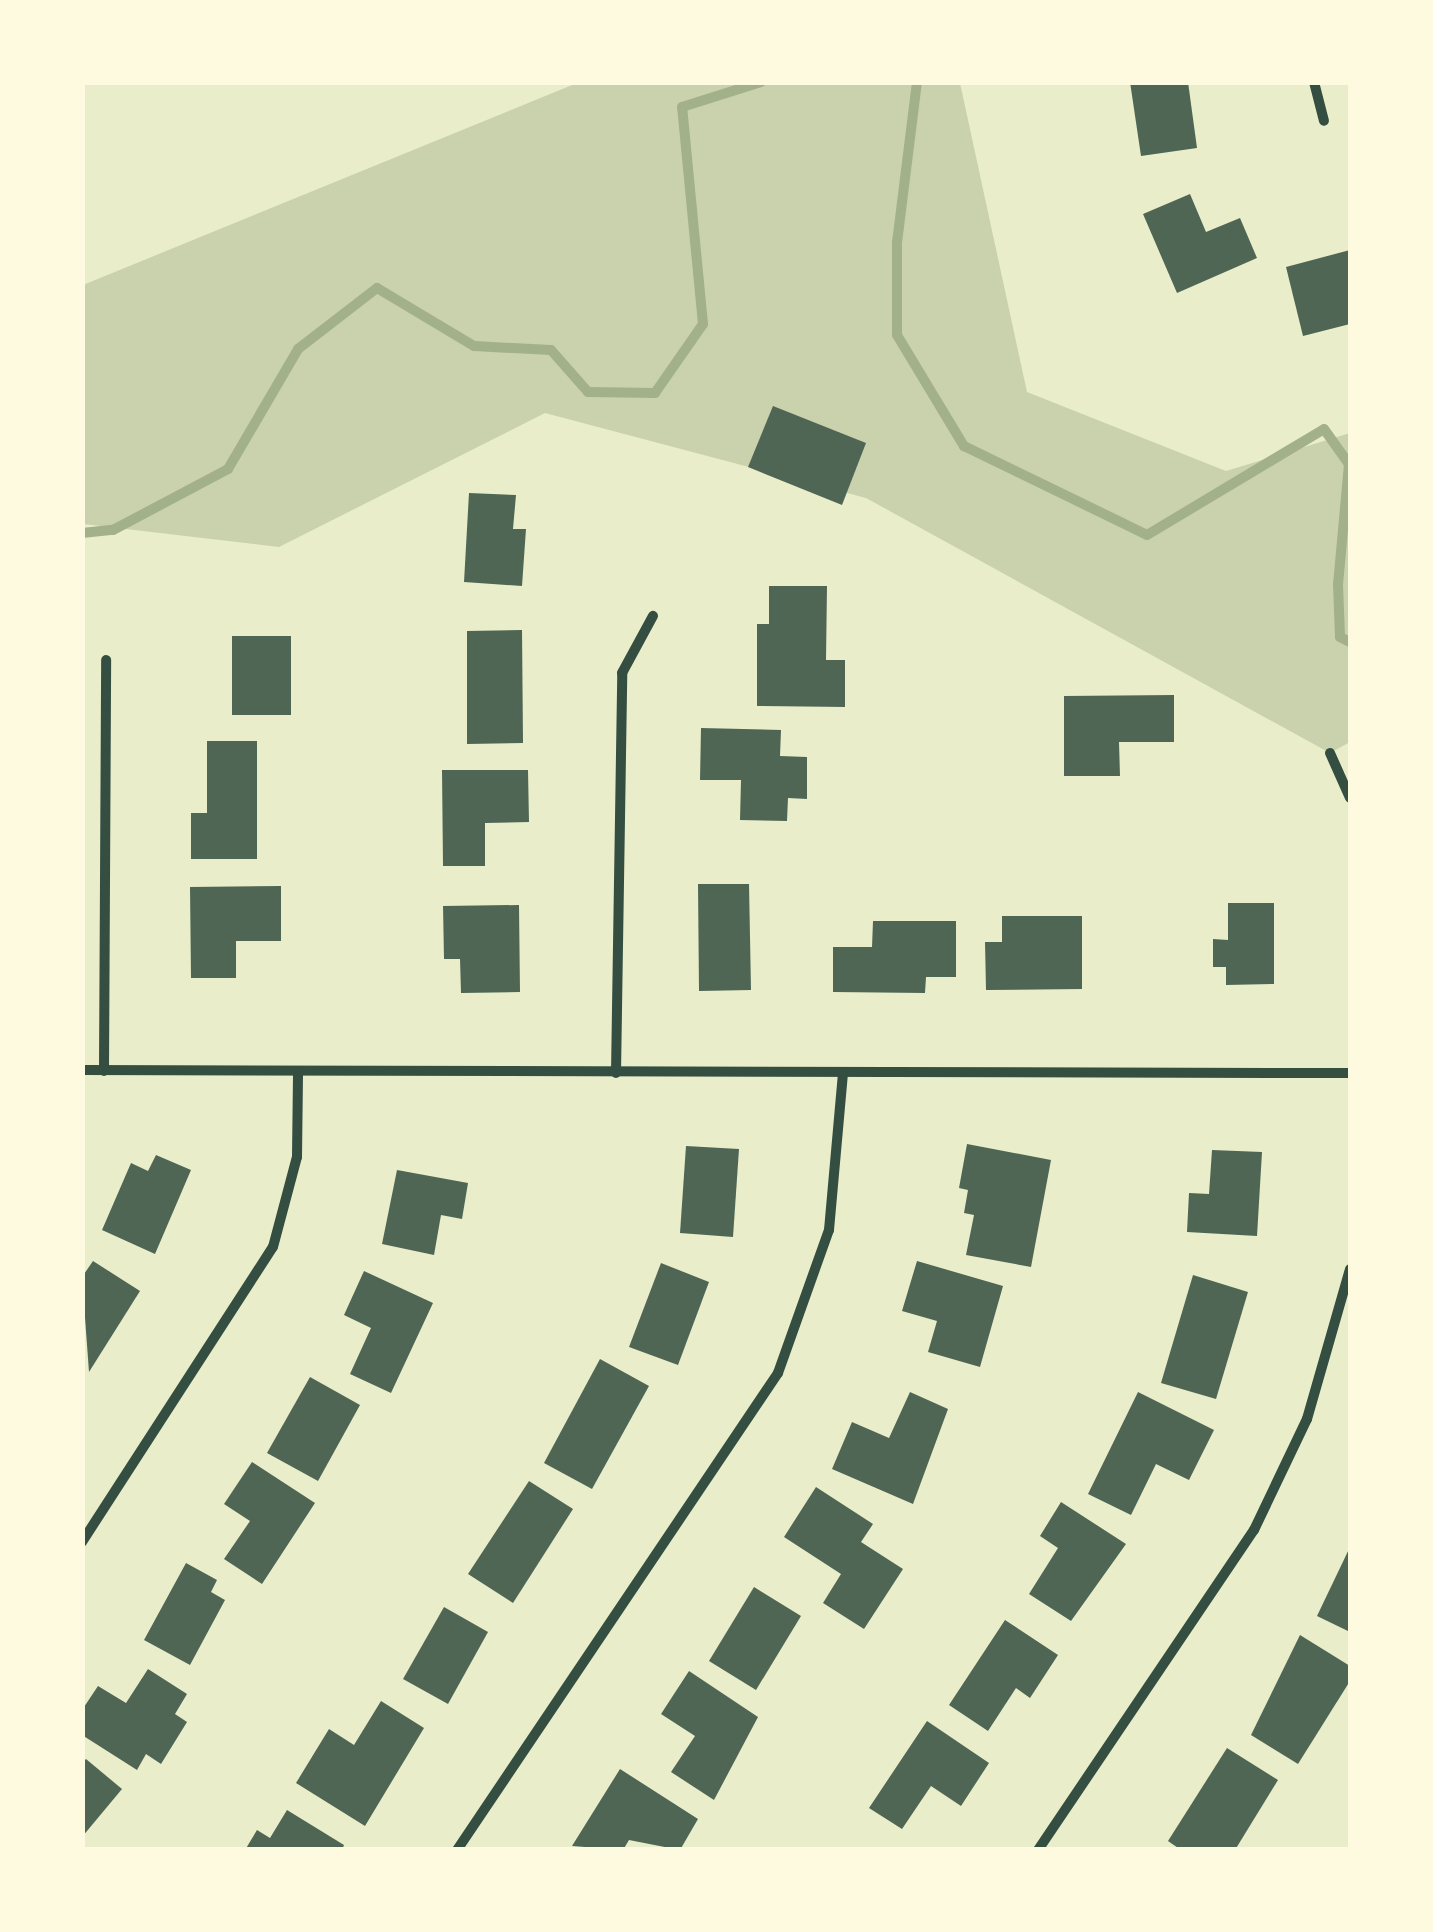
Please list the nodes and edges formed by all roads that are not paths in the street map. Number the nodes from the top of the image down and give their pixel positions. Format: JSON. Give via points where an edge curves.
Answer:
{"nodes":[{"id":1,"x":1314,"y":82,"type":"edge"},
{"id":2,"x":1324,"y":121,"type":"dead end"},
{"id":3,"x":652,"y":616,"type":"dead end"},
{"id":4,"x":106,"y":660,"type":"dead end"},
{"id":5,"x":1330,"y":753,"type":"dead end"},
{"id":6,"x":1350,"y":798,"type":"edge"},
{"id":7,"x":82,"y":1070,"type":"edge"},
{"id":8,"x":104,"y":1070,"type":"junction"},
{"id":9,"x":298,"y":1072,"type":"junction"},
{"id":10,"x":1350,"y":1073,"type":"edge"},
{"id":11,"x":616,"y":1074,"type":"junction"},
{"id":12,"x":843,"y":1074,"type":"junction"},
{"id":13,"x":1350,"y":1269,"type":"edge"},
{"id":14,"x":82,"y":1542,"type":"edge"},
{"id":15,"x":457,"y":1850,"type":"edge"},
{"id":16,"x":1038,"y":1850,"type":"edge"}],
"edges":[{"from":1,"to":2,"type":"street"},
{"from":3,"to":11,"type":"street","via":[[622,673]]},
{"from":4,"to":8,"type":"street"},
{"from":5,"to":6,"type":"street"},
{"from":7,"to":8,"type":"street"},
{"from":8,"to":9,"type":"street"},
{"from":9,"to":11,"type":"street"},
{"from":9,"to":14,"type":"street","via":[[297,1156],[273,1247]]},
{"from":10,"to":12,"type":"street"},
{"from":11,"to":12,"type":"street"},
{"from":12,"to":15,"type":"street","via":[[829,1230],[778,1373]]},
{"from":13,"to":16,"type":"street","via":[[1308,1418],[1254,1530]]}]}
